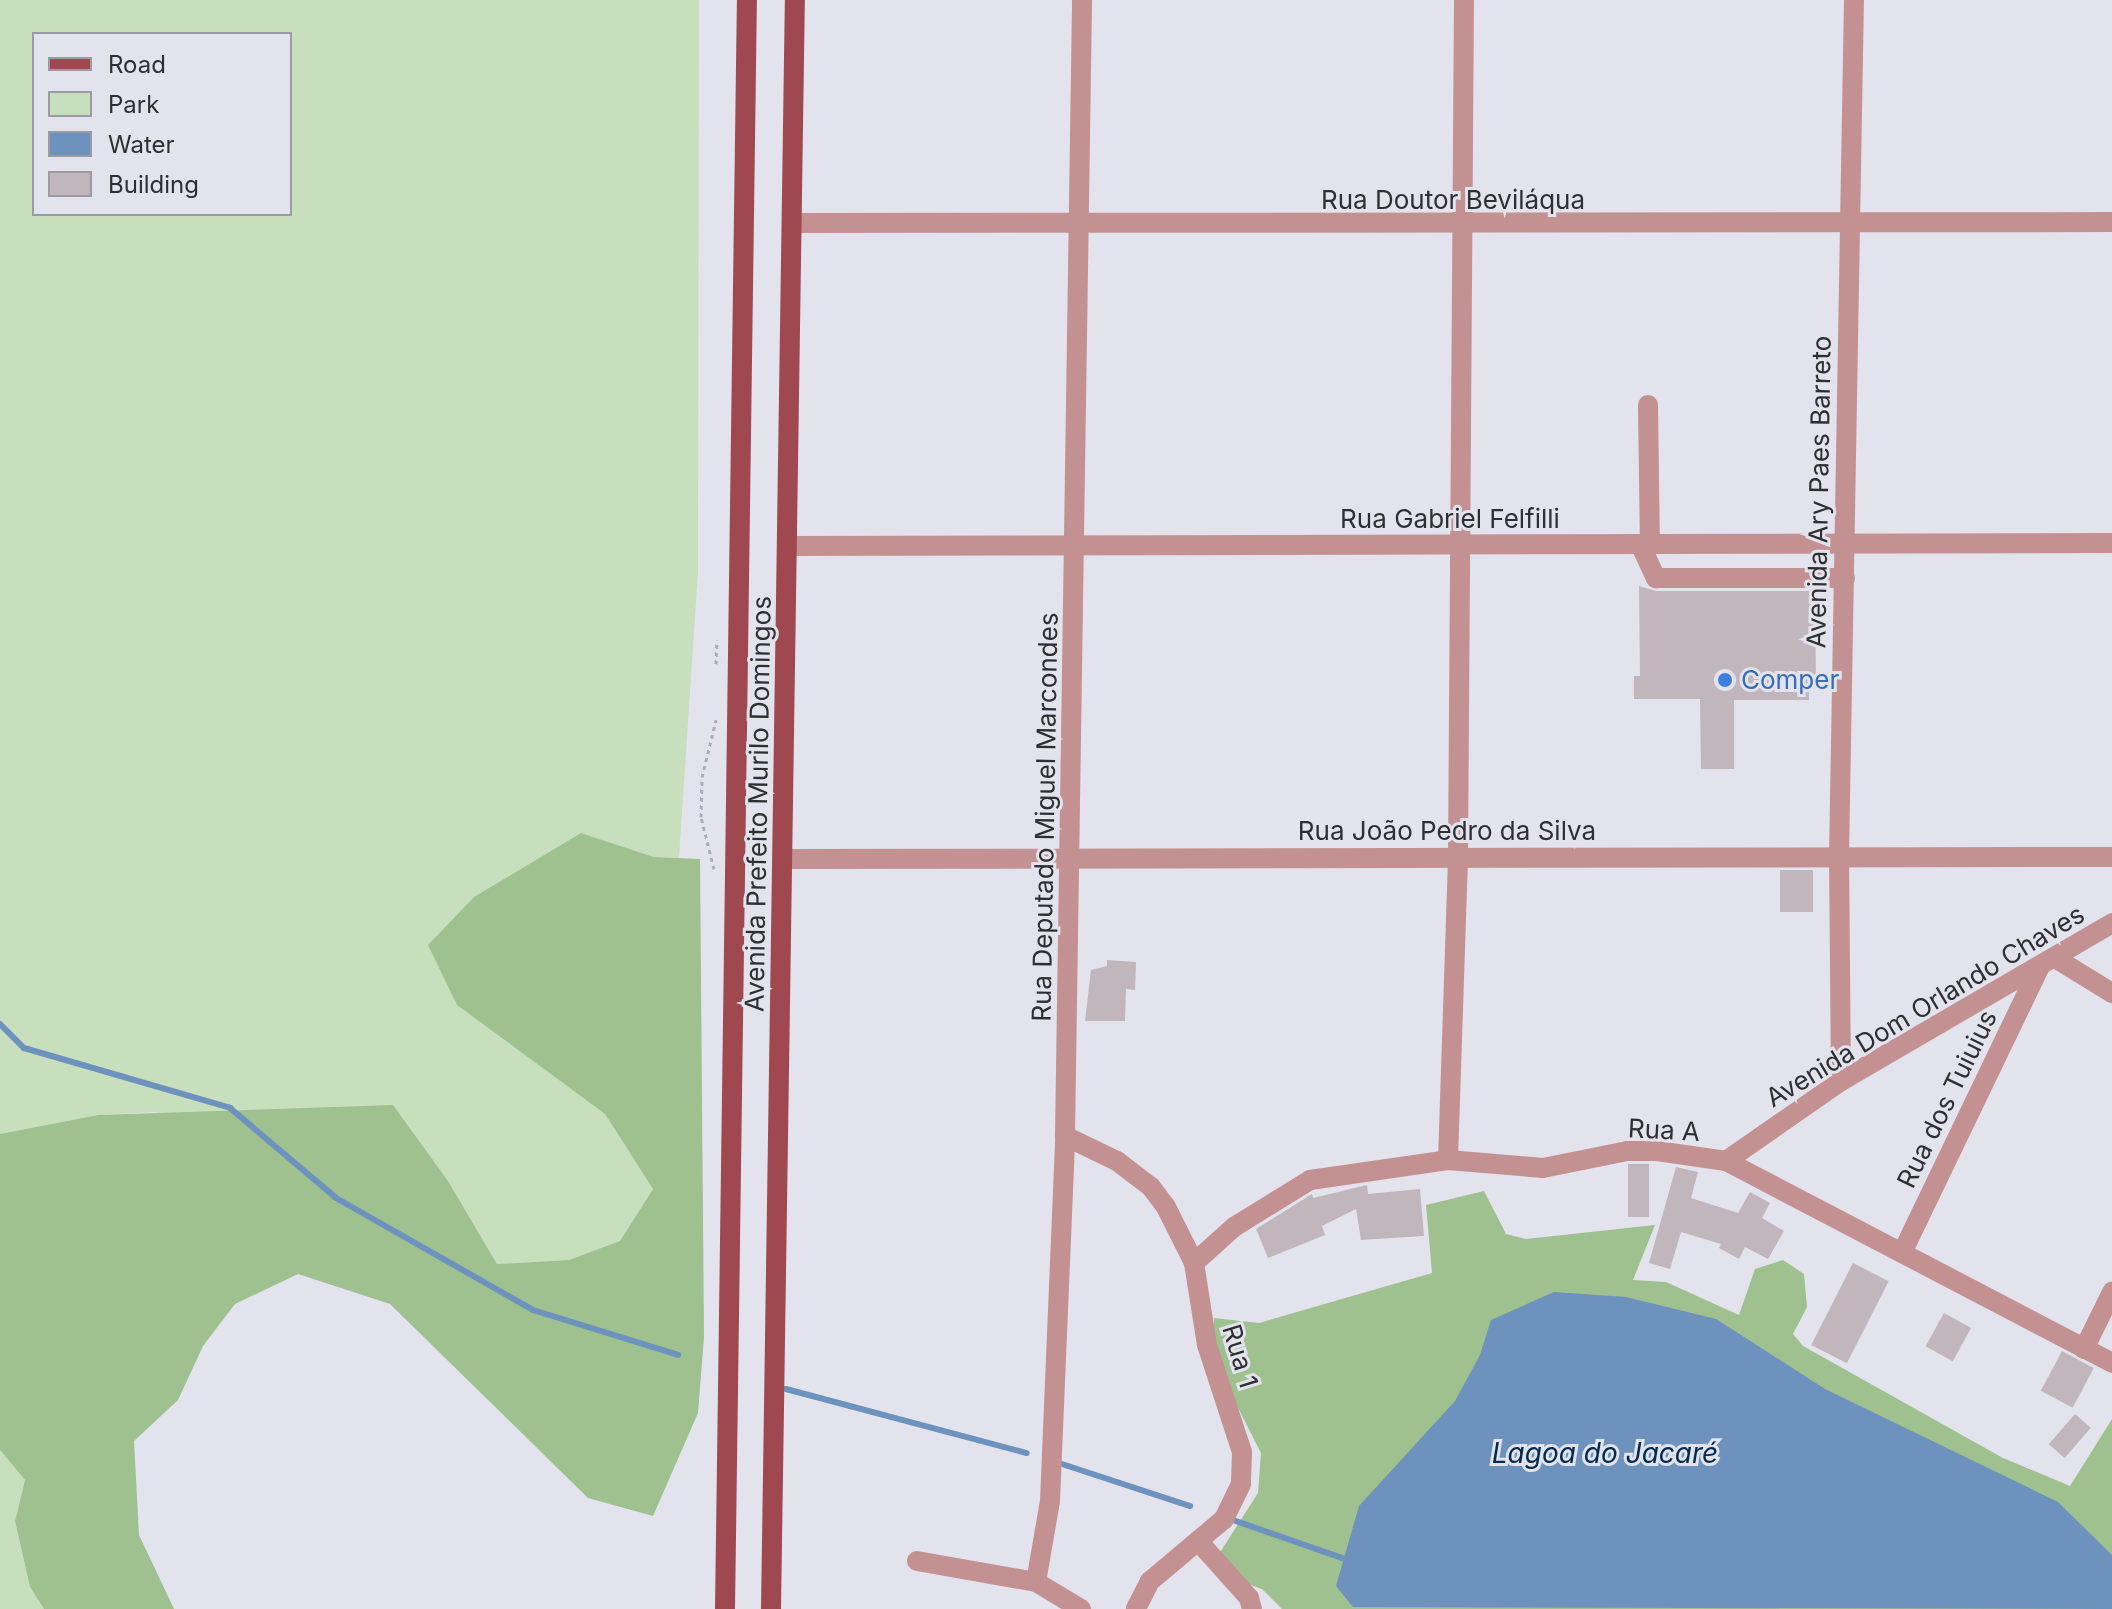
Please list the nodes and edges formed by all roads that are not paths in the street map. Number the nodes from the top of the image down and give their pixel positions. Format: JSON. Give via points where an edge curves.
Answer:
{"nodes":[{"id":1,"x":747,"y":0,"type":"edge"},
{"id":2,"x":795,"y":0,"type":"edge"},
{"id":3,"x":1082,"y":0,"type":"edge"},
{"id":4,"x":1464,"y":0,"type":"edge"},
{"id":5,"x":1854,"y":0,"type":"edge"},
{"id":6,"x":2112,"y":222,"type":"edge"},
{"id":7,"x":794,"y":223,"type":"junction"},
{"id":8,"x":1848,"y":223,"type":"junction"},
{"id":9,"x":1462,"y":226,"type":"junction"},
{"id":10,"x":1077,"y":227,"type":"junction"},
{"id":11,"x":1648,"y":405,"type":"dead end"},
{"id":12,"x":1846,"y":543,"type":"junction"},
{"id":13,"x":2112,"y":543,"type":"edge"},
{"id":14,"x":1645,"y":544,"type":"junction"},
{"id":15,"x":1461,"y":545,"type":"junction"},
{"id":16,"x":789,"y":546,"type":"junction"},
{"id":17,"x":1077,"y":548,"type":"junction"},
{"id":18,"x":1845,"y":578,"type":"junction"},
{"id":19,"x":1458,"y":857,"type":"junction"},
{"id":20,"x":1839,"y":857,"type":"junction"},
{"id":21,"x":2112,"y":857,"type":"edge"},
{"id":22,"x":1069,"y":858,"type":"junction"},
{"id":23,"x":783,"y":859,"type":"junction"},
{"id":24,"x":2112,"y":923,"type":"edge"},
{"id":25,"x":2047,"y":963,"type":"junction"},
{"id":26,"x":2112,"y":993,"type":"edge"},
{"id":27,"x":1841,"y":1081,"type":"junction"},
{"id":28,"x":1065,"y":1136,"type":"junction"},
{"id":29,"x":1448,"y":1160,"type":"junction"},
{"id":30,"x":1726,"y":1161,"type":"junction"},
{"id":31,"x":1902,"y":1253,"type":"junction"},
{"id":32,"x":1194,"y":1263,"type":"junction"},
{"id":33,"x":2112,"y":1292,"type":"edge"},
{"id":34,"x":2084,"y":1349,"type":"junction"},
{"id":35,"x":2112,"y":1363,"type":"edge"},
{"id":36,"x":1199,"y":1542,"type":"junction"},
{"id":37,"x":917,"y":1561,"type":"dead end"},
{"id":38,"x":1036,"y":1582,"type":"junction"},
{"id":39,"x":1251,"y":1604,"type":"edge"},
{"id":40,"x":725,"y":1609,"type":"edge"},
{"id":41,"x":771,"y":1609,"type":"edge"},
{"id":42,"x":1081,"y":1609,"type":"edge"},
{"id":43,"x":1136,"y":1609,"type":"edge"},
{"id":44,"x":1268,"y":1609,"type":"edge"}],
"edges":[{"from":1,"to":40,"type":"main road","name":"Avenida Prefeito Murilo Domingos"},
{"from":2,"to":7,"type":"main road","name":"Avenida Prefeito Murilo Domingos"},
{"from":3,"to":10,"type":"street","name":"Rua Deputado Miguel Marcondes"},
{"from":4,"to":9,"type":"street"},
{"from":5,"to":8,"type":"street","name":"Avenida Ary Paes Barreto"},
{"from":6,"to":8,"type":"street","name":"Rua Doutor Beviláqua"},
{"from":7,"to":10,"type":"street","name":"Rua Doutor Beviláqua"},
{"from":7,"to":16,"type":"main road","name":"Avenida Prefeito Murilo Domingos"},
{"from":8,"to":9,"type":"street","name":"Rua Doutor Beviláqua"},
{"from":8,"to":12,"type":"street","name":"Avenida Ary Paes Barreto"},
{"from":9,"to":10,"type":"street","name":"Rua Doutor Beviláqua"},
{"from":9,"to":15,"type":"street"},
{"from":10,"to":17,"type":"street","name":"Rua Deputado Miguel Marcondes"},
{"from":11,"to":14,"type":"street"},
{"from":12,"to":13,"type":"street","name":"Rua Gabriel Felfilli"},
{"from":12,"to":14,"type":"street","name":"Rua Gabriel Felfilli"},
{"from":12,"to":18,"type":"street","name":"Avenida Ary Paes Barreto"},
{"from":14,"to":15,"type":"street","name":"Rua Gabriel Felfilli"},
{"from":14,"to":18,"type":"street","via":[[1656,578]]},
{"from":15,"to":17,"type":"street","name":"Rua Gabriel Felfilli"},
{"from":15,"to":19,"type":"street"},
{"from":16,"to":17,"type":"street","name":"Rua Gabriel Felfilli"},
{"from":16,"to":23,"type":"main road","name":"Avenida Prefeito Murilo Domingos"},
{"from":17,"to":22,"type":"street","name":"Rua Deputado Miguel Marcondes"},
{"from":18,"to":20,"type":"street","name":"Avenida Ary Paes Barreto"},
{"from":19,"to":20,"type":"street","name":"Rua João Pedro da Silva"},
{"from":19,"to":22,"type":"street","name":"Rua João Pedro da Silva"},
{"from":19,"to":29,"type":"street"},
{"from":20,"to":21,"type":"street","name":"Rua João Pedro da Silva"},
{"from":20,"to":27,"type":"street","name":"Avenida Ary Paes Barreto"},
{"from":22,"to":23,"type":"street","name":"Rua João Pedro da Silva"},
{"from":22,"to":28,"type":"street","name":"Rua Deputado Miguel Marcondes"},
{"from":23,"to":41,"type":"main road","name":"Avenida Prefeito Murilo Domingos"},
{"from":24,"to":25,"type":"street","name":"Avenida Dom Orlando Chaves"},
{"from":25,"to":26,"type":"street"},
{"from":25,"to":27,"type":"street","name":"Avenida Dom Orlando Chaves"},
{"from":25,"to":31,"type":"street","name":"Rua dos Tuiuius"},
{"from":27,"to":30,"type":"street","name":"Avenida Dom Orlando Chaves"},
{"from":28,"to":32,"type":"street","name":"Rua 1","via":[[1117,1161],[1151,1187]]},
{"from":28,"to":38,"type":"street","name":"Rua Deputado Miguel Marcondes","via":[[1050,1501]]},
{"from":29,"to":30,"type":"street","name":"Rua A","via":[[1543,1168],[1627,1151],[1657,1151]]},
{"from":29,"to":32,"type":"street","name":"Rua A","via":[[1310,1180],[1234,1227]]},
{"from":30,"to":31,"type":"street","name":"Rua A"},
{"from":31,"to":34,"type":"street","name":"Rua A"},
{"from":32,"to":36,"type":"street","name":"Rua 1","via":[[1207,1345],[1242,1452],[1241,1484],[1224,1519]]},
{"from":33,"to":34,"type":"street"},
{"from":34,"to":35,"type":"street","name":"Rua A"},
{"from":36,"to":39,"type":"street"},
{"from":36,"to":43,"type":"street","name":"Rua 1","via":[[1150,1581]]},
{"from":37,"to":38,"type":"street"},
{"from":38,"to":42,"type":"street"},
{"from":39,"to":44,"type":"street"}]}
